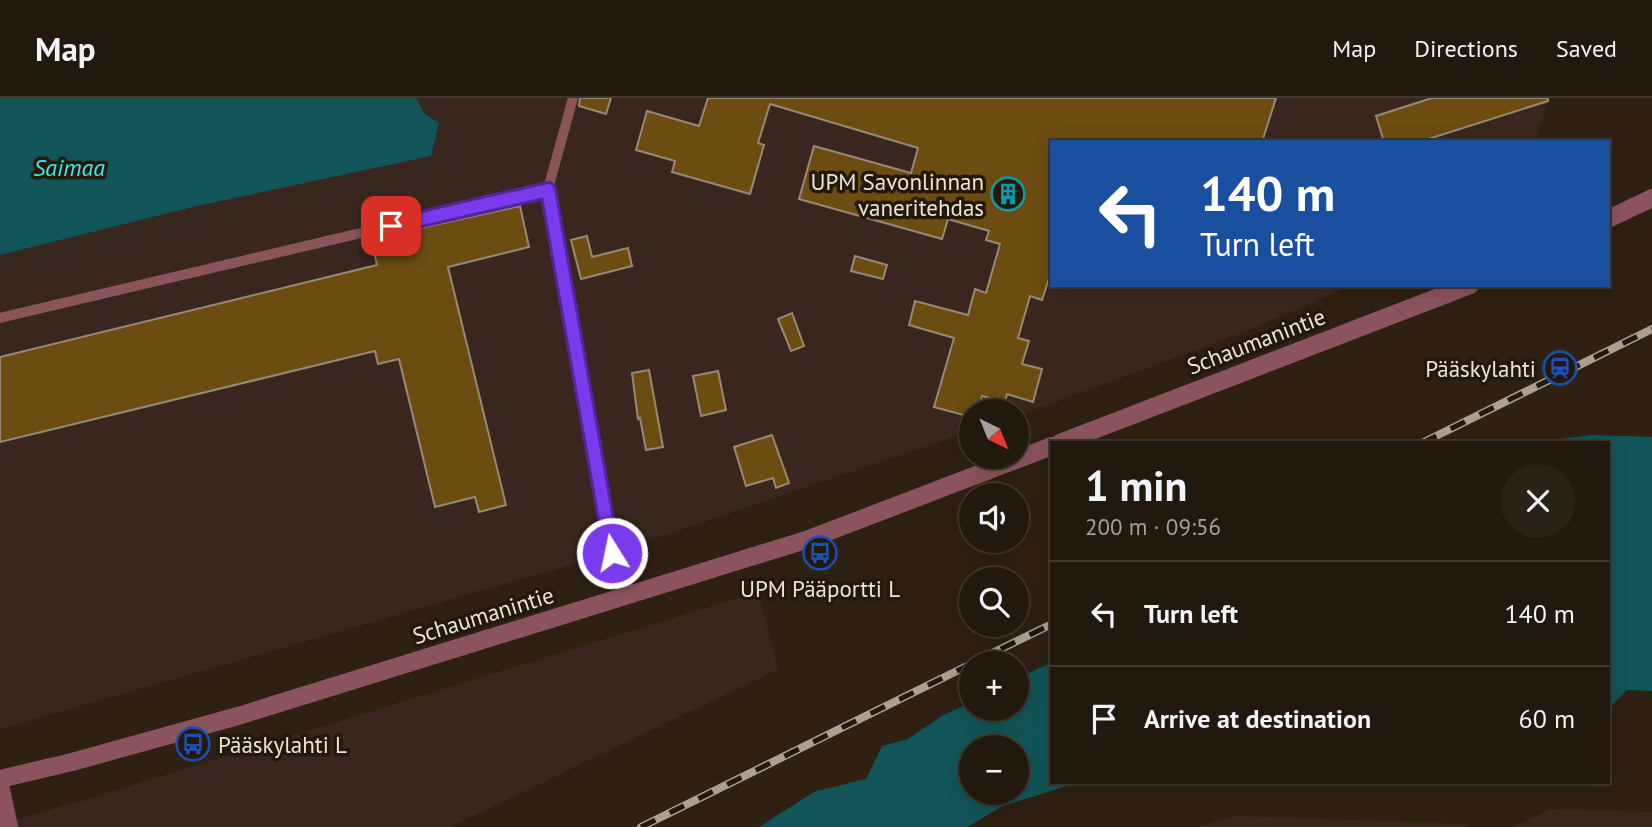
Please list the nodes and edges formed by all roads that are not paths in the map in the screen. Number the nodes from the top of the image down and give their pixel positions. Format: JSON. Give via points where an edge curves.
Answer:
{"nodes":[{"id":1,"x":573,"y":98,"type":"edge"},
{"id":2,"x":548,"y":190,"type":"junction"},
{"id":3,"x":1652,"y":198,"type":"edge"},
{"id":4,"x":1610,"y":218,"type":"edge"},
{"id":5,"x":1465,"y":287,"type":"edge"},
{"id":6,"x":0,"y":318,"type":"edge"},
{"id":7,"x":1065,"y":441,"type":"edge"},
{"id":8,"x":1050,"y":447,"type":"edge"},
{"id":9,"x":622,"y":598,"type":"junction"},
{"id":10,"x":0,"y":779,"type":"edge"},
{"id":11,"x":0,"y":785,"type":"edge"},
{"id":12,"x":9,"y":827,"type":"edge"}],
"edges":[{"from":1,"to":2,"type":"lane"},
{"from":2,"to":6,"type":"lane"},
{"from":2,"to":9,"type":"lane"},
{"from":3,"to":4,"type":"street"},
{"from":5,"to":7,"type":"street","name":"Schaumanintie"},
{"from":8,"to":9,"type":"street","name":"Schaumanintie","via":[[809,539]]},
{"from":9,"to":10,"type":"street","name":"Schaumanintie","via":[[239,716]]},
{"from":11,"to":12,"type":"street"}]}
